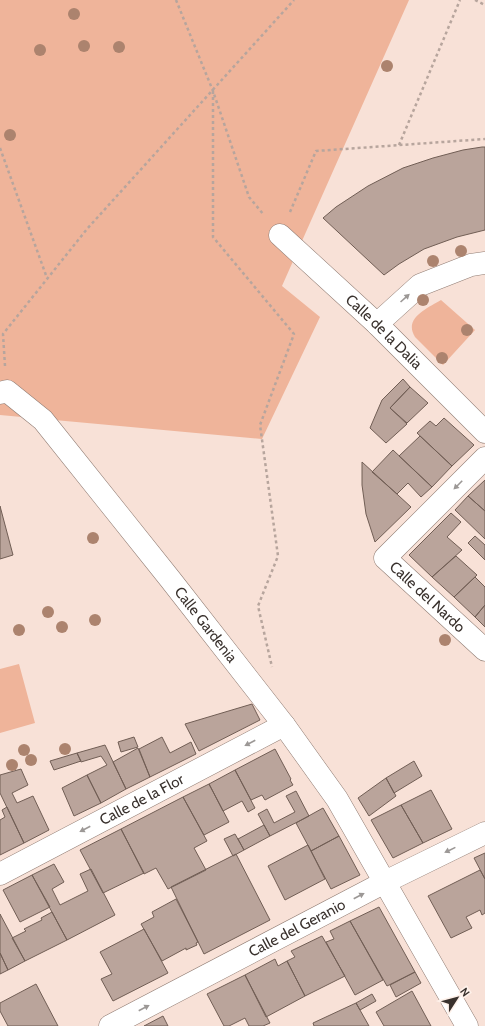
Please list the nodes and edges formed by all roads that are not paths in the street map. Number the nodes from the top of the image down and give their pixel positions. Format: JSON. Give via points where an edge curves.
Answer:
{"nodes":[{"id":1,"x":280,"y":235,"type":"road end"},
{"id":2,"x":485,"y":263,"type":"edge"},
{"id":3,"x":377,"y":324,"type":"junction"},
{"id":4,"x":3,"y":392,"type":"edge"},
{"id":5,"x":485,"y":432,"type":"edge"},
{"id":6,"x":485,"y":458,"type":"edge"},
{"id":7,"x":485,"y":650,"type":"edge"},
{"id":8,"x":284,"y":725,"type":"junction"},
{"id":9,"x":485,"y":833,"type":"edge"},
{"id":10,"x":0,"y":874,"type":"edge"},
{"id":11,"x":385,"y":882,"type":"junction"},
{"id":12,"x":110,"y":1026,"type":"edge"},
{"id":13,"x":467,"y":1026,"type":"edge"}],
"edges":[{"from":1,"to":3,"type":"street","name":"Calle de la Dalia"},
{"from":3,"to":2,"type":"street","one_way":true,"via":[[420,285],[471,265]]},
{"from":3,"to":5,"type":"street","name":"Calle de la Dalia"},
{"from":4,"to":8,"type":"street","name":"Calle Gardenia","via":[[43,420]]},
{"from":6,"to":7,"type":"street","name":"Calle del Nardo","one_way":true,"via":[[385,558]]},
{"from":8,"to":10,"type":"street","name":"Calle de la Flor","one_way":true},
{"from":8,"to":11,"type":"street","name":"Calle Gardenia","via":[[337,799]]},
{"from":9,"to":11,"type":"street","name":"Calle del Geranio","one_way":true},
{"from":12,"to":11,"type":"street","name":"Calle del Geranio","one_way":true},
{"from":11,"to":13,"type":"street","name":"Calle Gardenia"}]}
